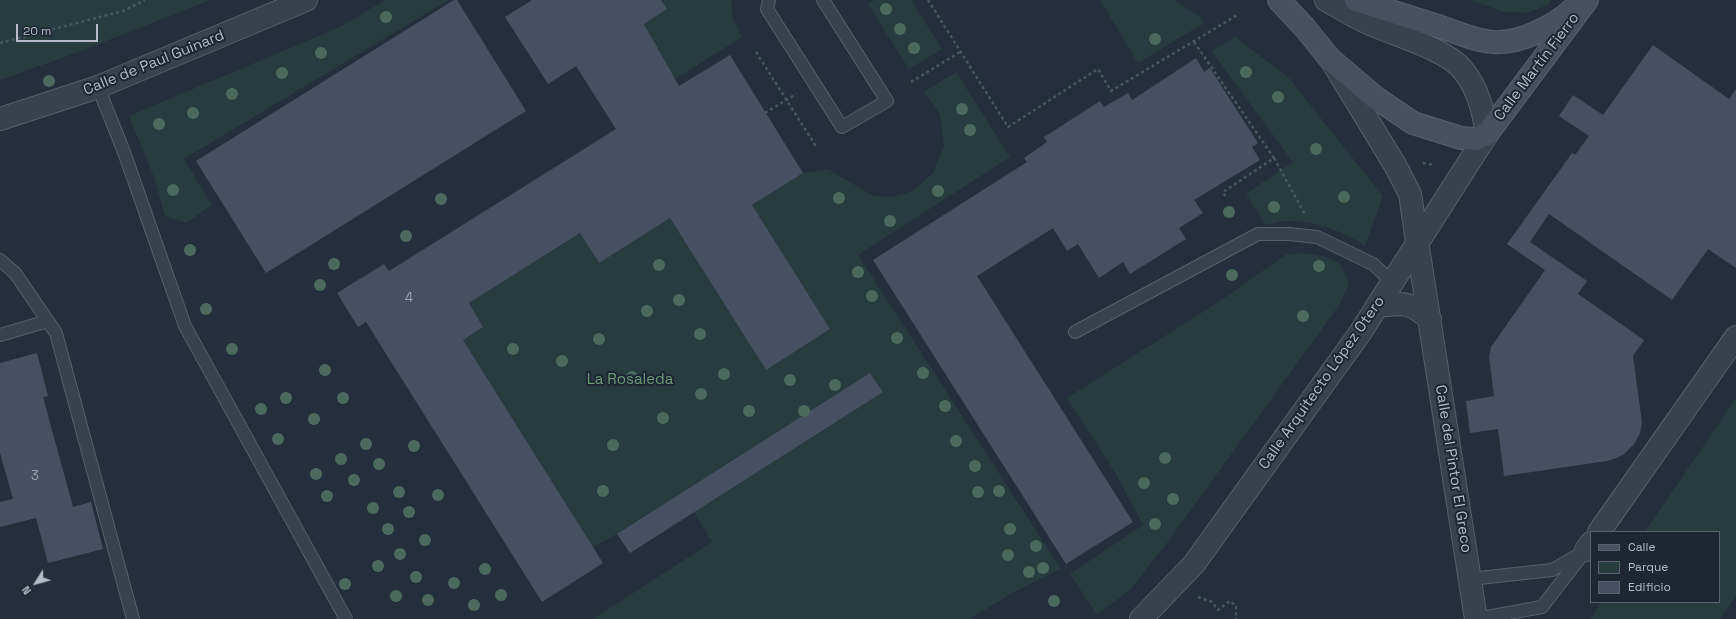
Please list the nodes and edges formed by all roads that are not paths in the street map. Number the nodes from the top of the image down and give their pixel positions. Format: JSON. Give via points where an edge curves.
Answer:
{"nodes":[{"id":1,"x":306,"y":0,"type":"edge"},
{"id":2,"x":769,"y":0,"type":"edge"},
{"id":3,"x":823,"y":0,"type":"edge"},
{"id":4,"x":1279,"y":0,"type":"edge"},
{"id":5,"x":1326,"y":0,"type":"edge"},
{"id":6,"x":1356,"y":0,"type":"edge"},
{"id":7,"x":1584,"y":0,"type":"edge"},
{"id":8,"x":1587,"y":0,"type":"edge"},
{"id":9,"x":1330,"y":59,"type":"junction"},
{"id":10,"x":98,"y":87,"type":"junction"},
{"id":11,"x":0,"y":119,"type":"edge"},
{"id":12,"x":1487,"y":134,"type":"junction"},
{"id":13,"x":1417,"y":241,"type":"junction"},
{"id":14,"x":0,"y":260,"type":"edge"},
{"id":15,"x":1392,"y":282,"type":"junction"},
{"id":16,"x":1377,"y":306,"type":"junction"},
{"id":17,"x":1430,"y":319,"type":"junction"},
{"id":18,"x":48,"y":321,"type":"junction"},
{"id":19,"x":1075,"y":332,"type":"dead end"},
{"id":20,"x":0,"y":335,"type":"edge"},
{"id":21,"x":1736,"y":337,"type":"edge"},
{"id":22,"x":1600,"y":531,"type":"edge"},
{"id":23,"x":1588,"y":547,"type":"edge"},
{"id":24,"x":1470,"y":579,"type":"junction"},
{"id":25,"x":133,"y":619,"type":"edge"},
{"id":26,"x":346,"y":619,"type":"edge"},
{"id":27,"x":1141,"y":619,"type":"edge"},
{"id":28,"x":1476,"y":619,"type":"edge"}],
"edges":[{"from":1,"to":10,"type":"street","name":"Calle de Paul Guinard"},
{"from":2,"to":3,"type":"lane","via":[[767,9],[842,127],[887,101]]},
{"from":4,"to":9,"type":"main road"},
{"from":5,"to":12,"type":"street","via":[[1365,22],[1432,49],[1455,62],[1473,85],[1481,103]]},
{"from":6,"to":7,"type":"main road","via":[[1473,38],[1495,42],[1517,40],[1547,27],[1563,18]]},
{"from":8,"to":12,"type":"main road","name":"Calle Martín Fierro"},
{"from":9,"to":12,"type":"main road","via":[[1376,98],[1413,123],[1461,138],[1476,139]]},
{"from":9,"to":13,"type":"street","name":"Calle del Pintor El Greco","via":[[1410,194]]},
{"from":10,"to":11,"type":"street","name":"Calle de Paul Guinard"},
{"from":10,"to":26,"type":"lane","via":[[124,152],[185,326]]},
{"from":12,"to":13,"type":"street","name":"Calle Arquitecto López Otero"},
{"from":13,"to":15,"type":"street","name":"Calle Arquitecto López Otero"},
{"from":13,"to":17,"type":"street","name":"Calle del Pintor El Greco"},
{"from":14,"to":18,"type":"lane","via":[[15,273]]},
{"from":15,"to":16,"type":"street","name":"Calle Arquitecto López Otero"},
{"from":15,"to":19,"type":"lane","via":[[1373,264],[1317,237],[1258,234]]},
{"from":16,"to":17,"type":"street","via":[[1402,303],[1418,309]]},
{"from":16,"to":27,"type":"street","name":"Calle Arquitecto López Otero","via":[[1194,564]]},
{"from":17,"to":24,"type":"street","name":"Calle del Pintor El Greco"},
{"from":18,"to":20,"type":"lane"},
{"from":18,"to":25,"type":"lane","via":[[56,333]]},
{"from":21,"to":22,"type":"street"},
{"from":23,"to":24,"type":"lane","via":[[1552,570]]},
{"from":23,"to":28,"type":"lane","via":[[1542,607]]},
{"from":24,"to":28,"type":"street","name":"Calle del Pintor El Greco"}]}
